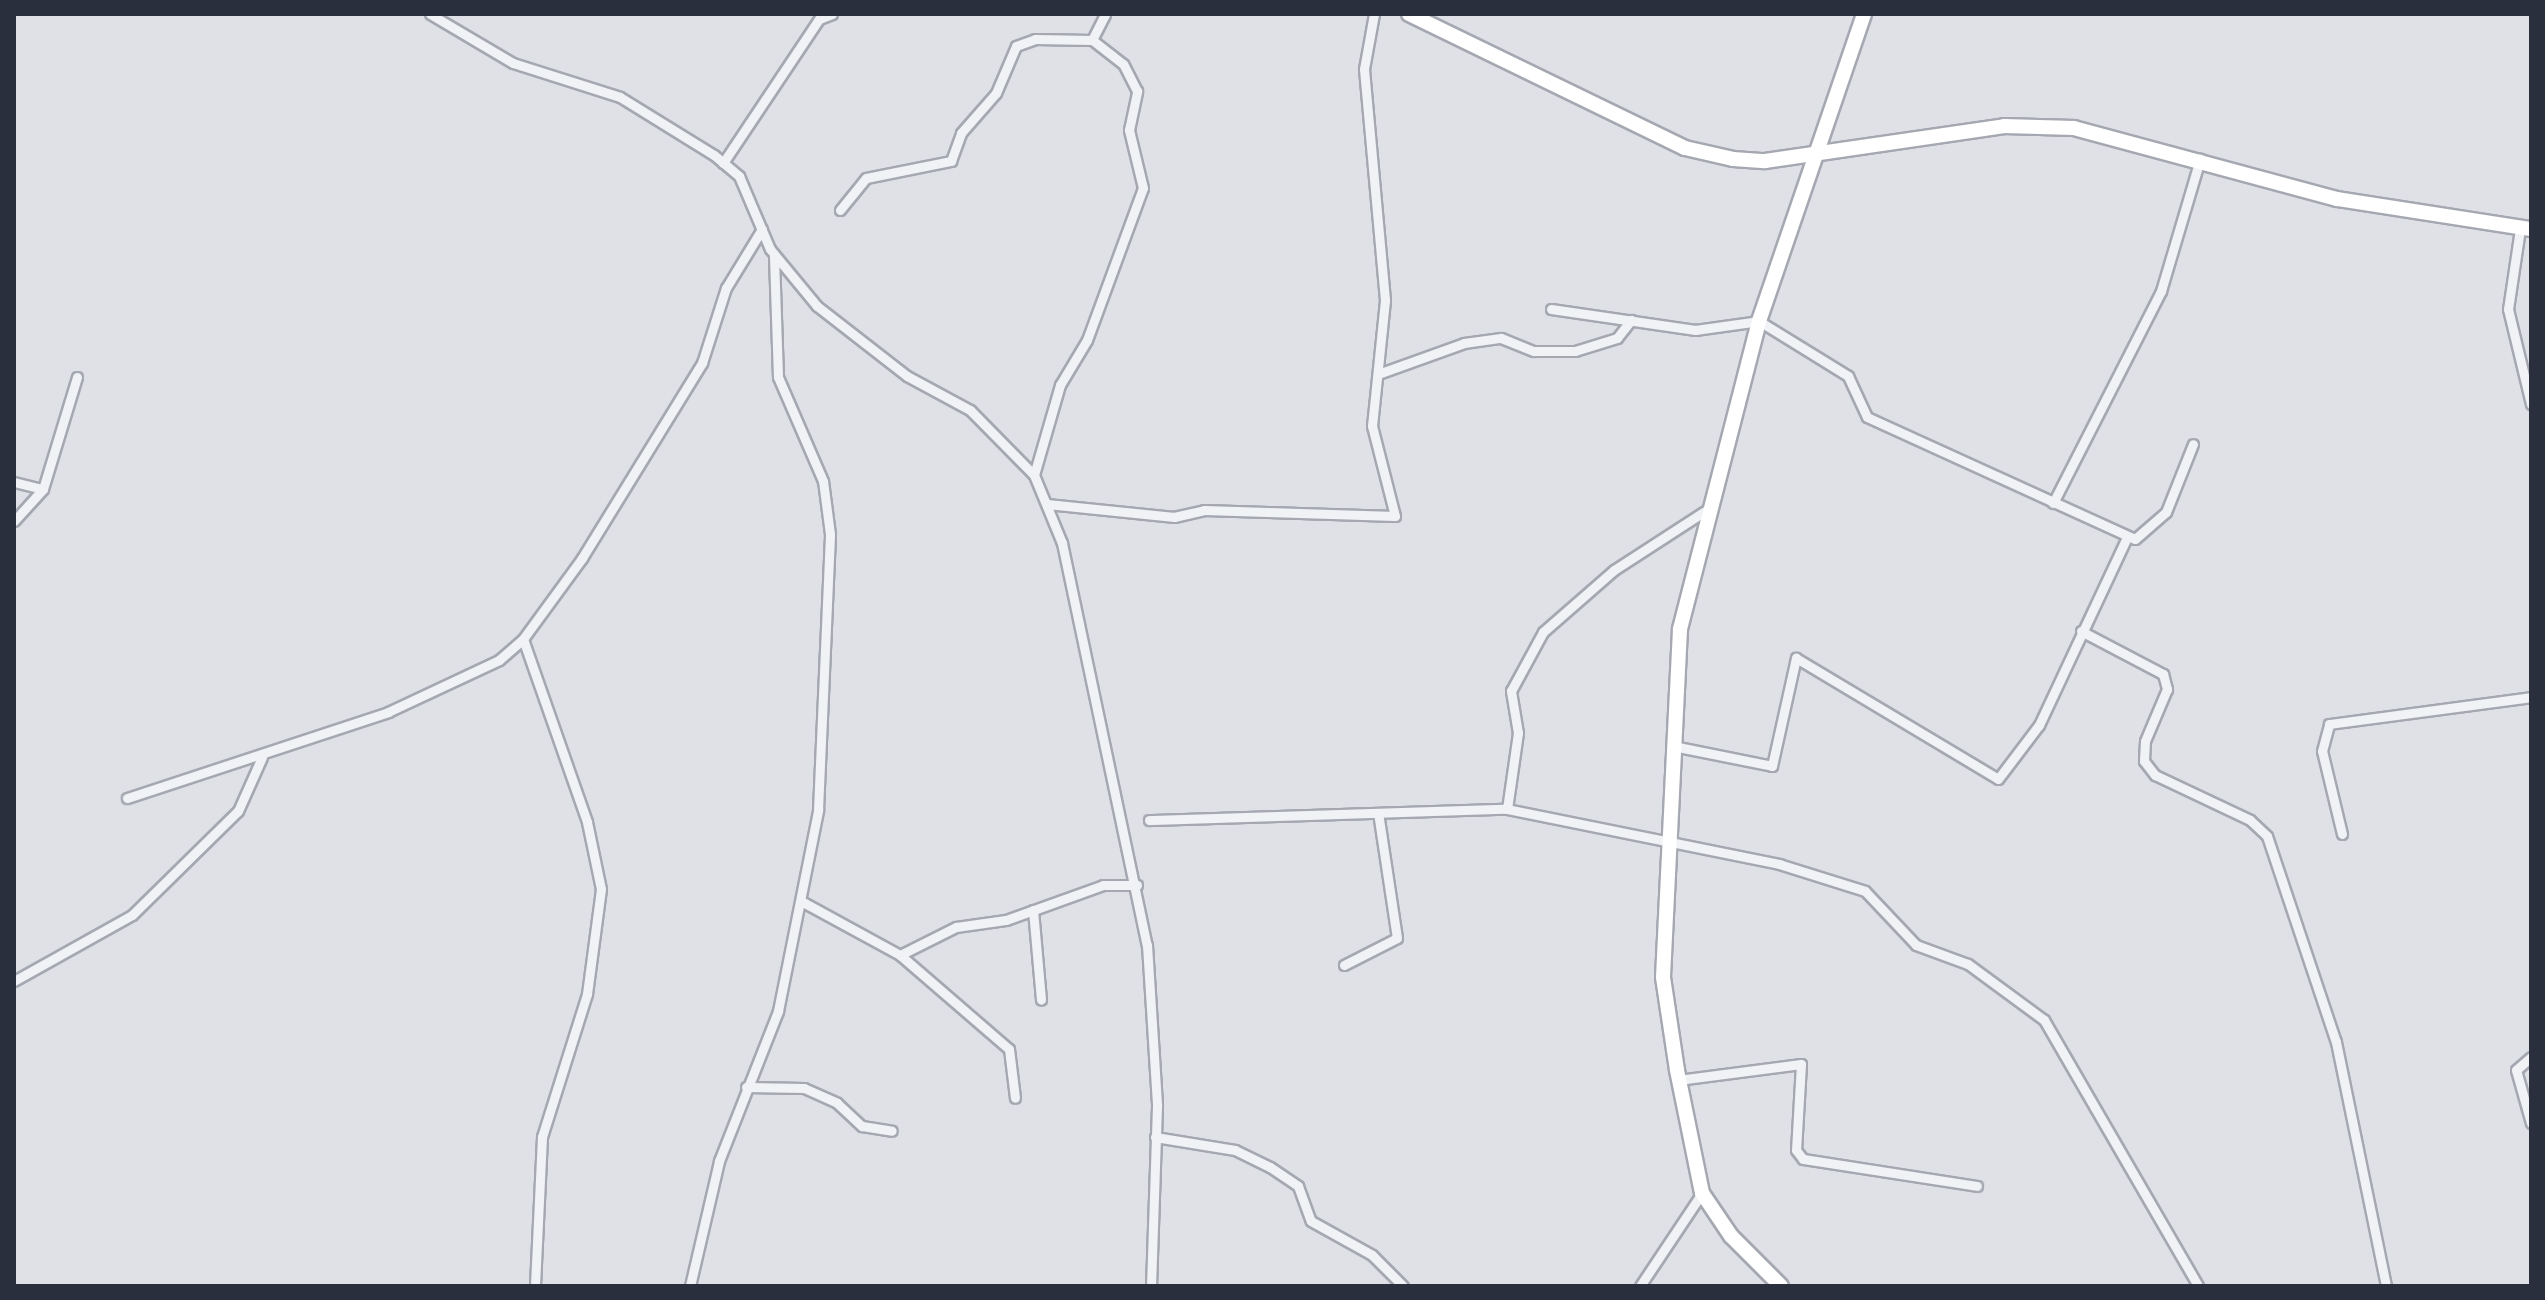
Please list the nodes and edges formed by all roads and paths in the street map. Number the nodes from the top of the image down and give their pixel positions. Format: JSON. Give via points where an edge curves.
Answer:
{"nodes":[{"id":1,"x":430,"y":14,"type":"edge"},
{"id":2,"x":832,"y":14,"type":"edge"},
{"id":3,"x":1105,"y":14,"type":"edge"},
{"id":4,"x":1374,"y":14,"type":"edge"},
{"id":5,"x":1409,"y":14,"type":"edge"},
{"id":6,"x":1864,"y":14,"type":"edge"},
{"id":7,"x":1092,"y":40,"type":"junction"},
{"id":8,"x":1813,"y":153,"type":"junction"},
{"id":9,"x":2200,"y":159,"type":"junction"},
{"id":10,"x":723,"y":163,"type":"junction"},
{"id":11,"x":840,"y":210,"type":"dead end"},
{"id":12,"x":762,"y":229,"type":"junction"},
{"id":13,"x":2525,"y":229,"type":"edge"},
{"id":14,"x":774,"y":255,"type":"junction"},
{"id":15,"x":1551,"y":309,"type":"dead end"},
{"id":16,"x":1631,"y":320,"type":"junction"},
{"id":17,"x":1759,"y":321,"type":"junction"},
{"id":18,"x":1378,"y":374,"type":"junction"},
{"id":19,"x":77,"y":377,"type":"dead end"},
{"id":20,"x":2531,"y":404,"type":"edge"},
{"id":21,"x":2193,"y":444,"type":"dead end"},
{"id":22,"x":1034,"y":475,"type":"junction"},
{"id":23,"x":14,"y":482,"type":"edge"},
{"id":24,"x":43,"y":489,"type":"junction"},
{"id":25,"x":2053,"y":503,"type":"junction"},
{"id":26,"x":1047,"y":504,"type":"junction"},
{"id":27,"x":1705,"y":511,"type":"junction"},
{"id":28,"x":14,"y":521,"type":"edge"},
{"id":29,"x":2127,"y":537,"type":"junction"},
{"id":30,"x":2081,"y":631,"type":"junction"},
{"id":31,"x":523,"y":639,"type":"junction"},
{"id":32,"x":2531,"y":697,"type":"edge"},
{"id":33,"x":1673,"y":746,"type":"junction"},
{"id":34,"x":262,"y":757,"type":"junction"},
{"id":35,"x":127,"y":798,"type":"dead end"},
{"id":36,"x":1507,"y":809,"type":"junction"},
{"id":37,"x":1378,"y":813,"type":"junction"},
{"id":38,"x":1149,"y":820,"type":"dead end"},
{"id":39,"x":2342,"y":834,"type":"dead end"},
{"id":40,"x":1667,"y":846,"type":"junction"},
{"id":41,"x":1137,"y":885,"type":"junction"},
{"id":42,"x":801,"y":901,"type":"junction"},
{"id":43,"x":1033,"y":910,"type":"junction"},
{"id":44,"x":900,"y":955,"type":"junction"},
{"id":45,"x":1344,"y":965,"type":"dead end"},
{"id":46,"x":14,"y":981,"type":"edge"},
{"id":47,"x":1041,"y":1000,"type":"dead end"},
{"id":48,"x":2531,"y":1057,"type":"edge"},
{"id":49,"x":1678,"y":1080,"type":"junction"},
{"id":50,"x":746,"y":1087,"type":"junction"},
{"id":51,"x":1015,"y":1098,"type":"dead end"},
{"id":52,"x":2531,"y":1123,"type":"edge"},
{"id":53,"x":892,"y":1131,"type":"dead end"},
{"id":54,"x":1155,"y":1137,"type":"junction"},
{"id":55,"x":1977,"y":1186,"type":"dead end"},
{"id":56,"x":1702,"y":1193,"type":"junction"},
{"id":57,"x":535,"y":1286,"type":"edge"},
{"id":58,"x":690,"y":1286,"type":"edge"},
{"id":59,"x":1151,"y":1286,"type":"edge"},
{"id":60,"x":1403,"y":1286,"type":"edge"},
{"id":61,"x":1640,"y":1286,"type":"edge"},
{"id":62,"x":1781,"y":1286,"type":"edge"},
{"id":63,"x":2198,"y":1286,"type":"edge"},
{"id":64,"x":2386,"y":1286,"type":"edge"}],
"edges":[{"from":1,"to":10,"type":"street","via":[[513,63],[620,97]]},
{"from":2,"to":10,"type":"street","via":[[819,19]]},
{"from":3,"to":7,"type":"street"},
{"from":4,"to":18,"type":"street","via":[[1364,69],[1385,300]]},
{"from":5,"to":8,"type":"street","via":[[1685,148],[1765,161]]},
{"from":6,"to":8,"type":"street"},
{"from":7,"to":11,"type":"street","via":[[1035,39],[1016,46],[996,93],[961,133],[951,161],[866,178]]},
{"from":7,"to":22,"type":"street","via":[[1123,64],[1137,91],[1129,130],[1143,188],[1087,340],[1060,385]]},
{"from":8,"to":9,"type":"street","via":[[2018,126],[2074,128]]},
{"from":8,"to":17,"type":"street"},
{"from":9,"to":13,"type":"street","via":[[2337,199]]},
{"from":9,"to":25,"type":"street","via":[[2161,291]]},
{"from":10,"to":12,"type":"street","via":[[739,176]]},
{"from":12,"to":14,"type":"street"},
{"from":12,"to":31,"type":"street","via":[[726,288],[702,363],[582,558]]},
{"from":13,"to":20,"type":"street","via":[[2508,309]]},
{"from":14,"to":22,"type":"street","via":[[842,330],[970,410]]},
{"from":14,"to":42,"type":"street","via":[[778,377],[823,481],[830,534],[819,799]]},
{"from":15,"to":16,"type":"street"},
{"from":16,"to":17,"type":"street","via":[[1695,330]]},
{"from":16,"to":18,"type":"street","via":[[1617,338],[1575,351],[1534,351],[1501,338],[1464,343]]},
{"from":17,"to":25,"type":"street","via":[[1848,376],[1867,417]]},
{"from":17,"to":27,"type":"street"},
{"from":18,"to":26,"type":"street","via":[[1372,426],[1395,516],[1204,510],[1174,517]]},
{"from":19,"to":24,"type":"street"},
{"from":21,"to":29,"type":"street","via":[[2166,512],[2145,538]]},
{"from":22,"to":26,"type":"street"},
{"from":23,"to":24,"type":"street"},
{"from":24,"to":28,"type":"street"},
{"from":25,"to":29,"type":"street"},
{"from":26,"to":41,"type":"street"},
{"from":27,"to":33,"type":"street","via":[[1680,629]]},
{"from":27,"to":36,"type":"street","via":[[1614,570],[1543,632],[1511,691],[1518,733]]},
{"from":29,"to":30,"type":"street"},
{"from":30,"to":33,"type":"street","via":[[2039,725],[1998,779],[1796,658],[1772,766]]},
{"from":30,"to":64,"type":"street","via":[[2163,674],[2167,689],[2145,741],[2144,761],[2155,775],[2250,820],[2267,836],[2336,1042]]},
{"from":31,"to":34,"type":"street","via":[[499,660],[388,712]]},
{"from":31,"to":57,"type":"street","via":[[587,822],[601,889],[587,994],[542,1137]]},
{"from":32,"to":39,"type":"street","via":[[2329,724],[2322,751]]},
{"from":33,"to":40,"type":"street"},
{"from":34,"to":35,"type":"street"},
{"from":34,"to":46,"type":"street","via":[[238,811],[132,915]]},
{"from":36,"to":37,"type":"street"},
{"from":36,"to":40,"type":"street"},
{"from":37,"to":38,"type":"street"},
{"from":37,"to":45,"type":"street","via":[[1397,938]]},
{"from":40,"to":49,"type":"street","via":[[1663,977]]},
{"from":40,"to":63,"type":"street","via":[[1779,864],[1865,891],[1916,945],[1968,964],[2044,1020]]},
{"from":41,"to":43,"type":"street","via":[[1103,885]]},
{"from":41,"to":54,"type":"street","via":[[1157,1069]]},
{"from":42,"to":44,"type":"street"},
{"from":42,"to":50,"type":"street","via":[[778,1011]]},
{"from":43,"to":44,"type":"street","via":[[956,927]]},
{"from":43,"to":47,"type":"street"},
{"from":44,"to":51,"type":"street","via":[[1009,1049]]},
{"from":48,"to":52,"type":"street","via":[[2516,1070]]},
{"from":49,"to":55,"type":"street","via":[[1801,1064],[1796,1150],[1803,1159]]},
{"from":49,"to":56,"type":"street"},
{"from":50,"to":53,"type":"street","via":[[804,1088],[837,1103],[862,1126]]},
{"from":50,"to":58,"type":"street","via":[[719,1161]]},
{"from":54,"to":59,"type":"street"},
{"from":54,"to":60,"type":"street","via":[[1235,1150],[1270,1167],[1298,1186],[1311,1221],[1372,1255]]},
{"from":56,"to":61,"type":"street"},
{"from":56,"to":62,"type":"street","via":[[1731,1236]]}]}
